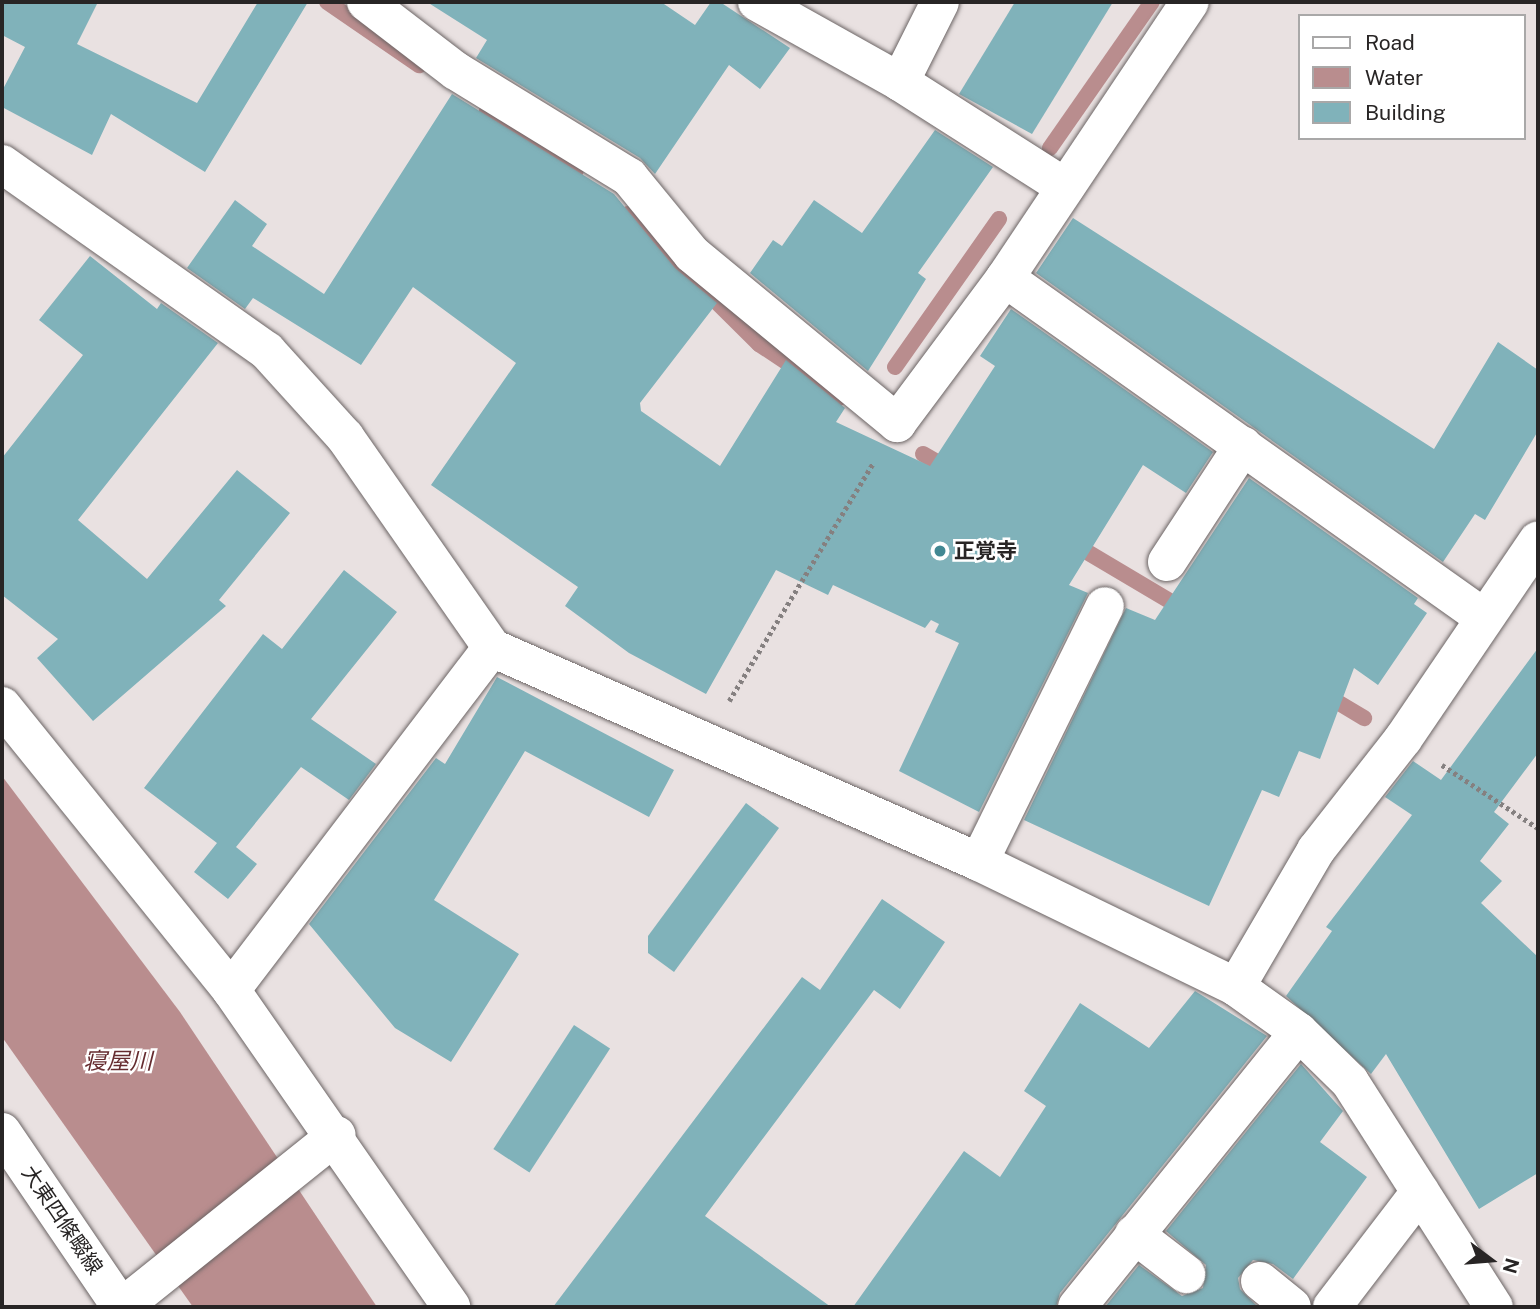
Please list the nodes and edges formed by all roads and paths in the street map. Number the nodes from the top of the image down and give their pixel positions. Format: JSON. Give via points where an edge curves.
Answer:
{"nodes":[{"id":1,"x":366,"y":2,"type":"edge"},
{"id":2,"x":757,"y":2,"type":"edge"},
{"id":3,"x":940,"y":2,"type":"edge"},
{"id":4,"x":1190,"y":2,"type":"edge"},
{"id":5,"x":900,"y":82,"type":"junction"},
{"id":6,"x":2,"y":164,"type":"edge"},
{"id":7,"x":1065,"y":187,"type":"junction"},
{"id":8,"x":1005,"y":278,"type":"junction"},
{"id":9,"x":897,"y":423,"type":"junction"},
{"id":10,"x":1243,"y":446,"type":"junction"},
{"id":11,"x":1538,"y":540,"type":"edge"},
{"id":12,"x":1167,"y":562,"type":"dead end"},
{"id":13,"x":1105,"y":606,"type":"dead end"},
{"id":14,"x":1483,"y":617,"type":"junction"},
{"id":15,"x":492,"y":648,"type":"junction"},
{"id":16,"x":2,"y":706,"type":"edge"},
{"id":17,"x":1403,"y":739,"type":"junction"},
{"id":18,"x":705,"y":741,"type":"junction"},
{"id":19,"x":1538,"y":828,"type":"edge"},
{"id":20,"x":979,"y":862,"type":"junction"},
{"id":21,"x":1236,"y":986,"type":"junction"},
{"id":22,"x":231,"y":989,"type":"junction"},
{"id":23,"x":1299,"y":1031,"type":"junction"},
{"id":24,"x":2,"y":1132,"type":"edge"},
{"id":25,"x":327,"y":1143,"type":"junction"},
{"id":26,"x":1420,"y":1192,"type":"junction"},
{"id":27,"x":1134,"y":1234,"type":"junction"},
{"id":28,"x":1186,"y":1274,"type":"dead end"},
{"id":29,"x":1260,"y":1281,"type":"dead end"},
{"id":30,"x":121,"y":1307,"type":"edge"},
{"id":31,"x":451,"y":1307,"type":"edge"},
{"id":32,"x":1077,"y":1307,"type":"edge"},
{"id":33,"x":1292,"y":1307,"type":"edge"},
{"id":34,"x":1332,"y":1307,"type":"edge"},
{"id":35,"x":1494,"y":1307,"type":"edge"}],
"edges":[{"from":1,"to":9,"type":"street","via":[[456,71],[629,177],[692,254]]},
{"from":2,"to":5,"type":"street"},
{"from":3,"to":5,"type":"street"},
{"from":4,"to":7,"type":"street"},
{"from":5,"to":7,"type":"street"},
{"from":6,"to":15,"type":"street","via":[[147,260],[267,351],[345,437]]},
{"from":7,"to":8,"type":"street"},
{"from":8,"to":9,"type":"street"},
{"from":8,"to":10,"type":"street"},
{"from":9,"to":18,"type":"path"},
{"from":10,"to":12,"type":"street"},
{"from":10,"to":14,"type":"street"},
{"from":11,"to":14,"type":"street"},
{"from":13,"to":20,"type":"street"},
{"from":14,"to":17,"type":"street"},
{"from":15,"to":18,"type":"street"},
{"from":15,"to":22,"type":"street"},
{"from":16,"to":22,"type":"street"},
{"from":17,"to":19,"type":"path"},
{"from":17,"to":21,"type":"street","via":[[1315,850]]},
{"from":18,"to":20,"type":"street"},
{"from":20,"to":21,"type":"street"},
{"from":21,"to":23,"type":"street"},
{"from":22,"to":25,"type":"street"},
{"from":23,"to":26,"type":"street","via":[[1350,1082]]},
{"from":23,"to":27,"type":"street"},
{"from":24,"to":30,"type":"street","name":"大東四條畷線"},
{"from":25,"to":30,"type":"street"},
{"from":25,"to":31,"type":"street"},
{"from":26,"to":34,"type":"street"},
{"from":26,"to":35,"type":"street"},
{"from":27,"to":28,"type":"street"},
{"from":27,"to":32,"type":"street"},
{"from":29,"to":33,"type":"street"}]}
